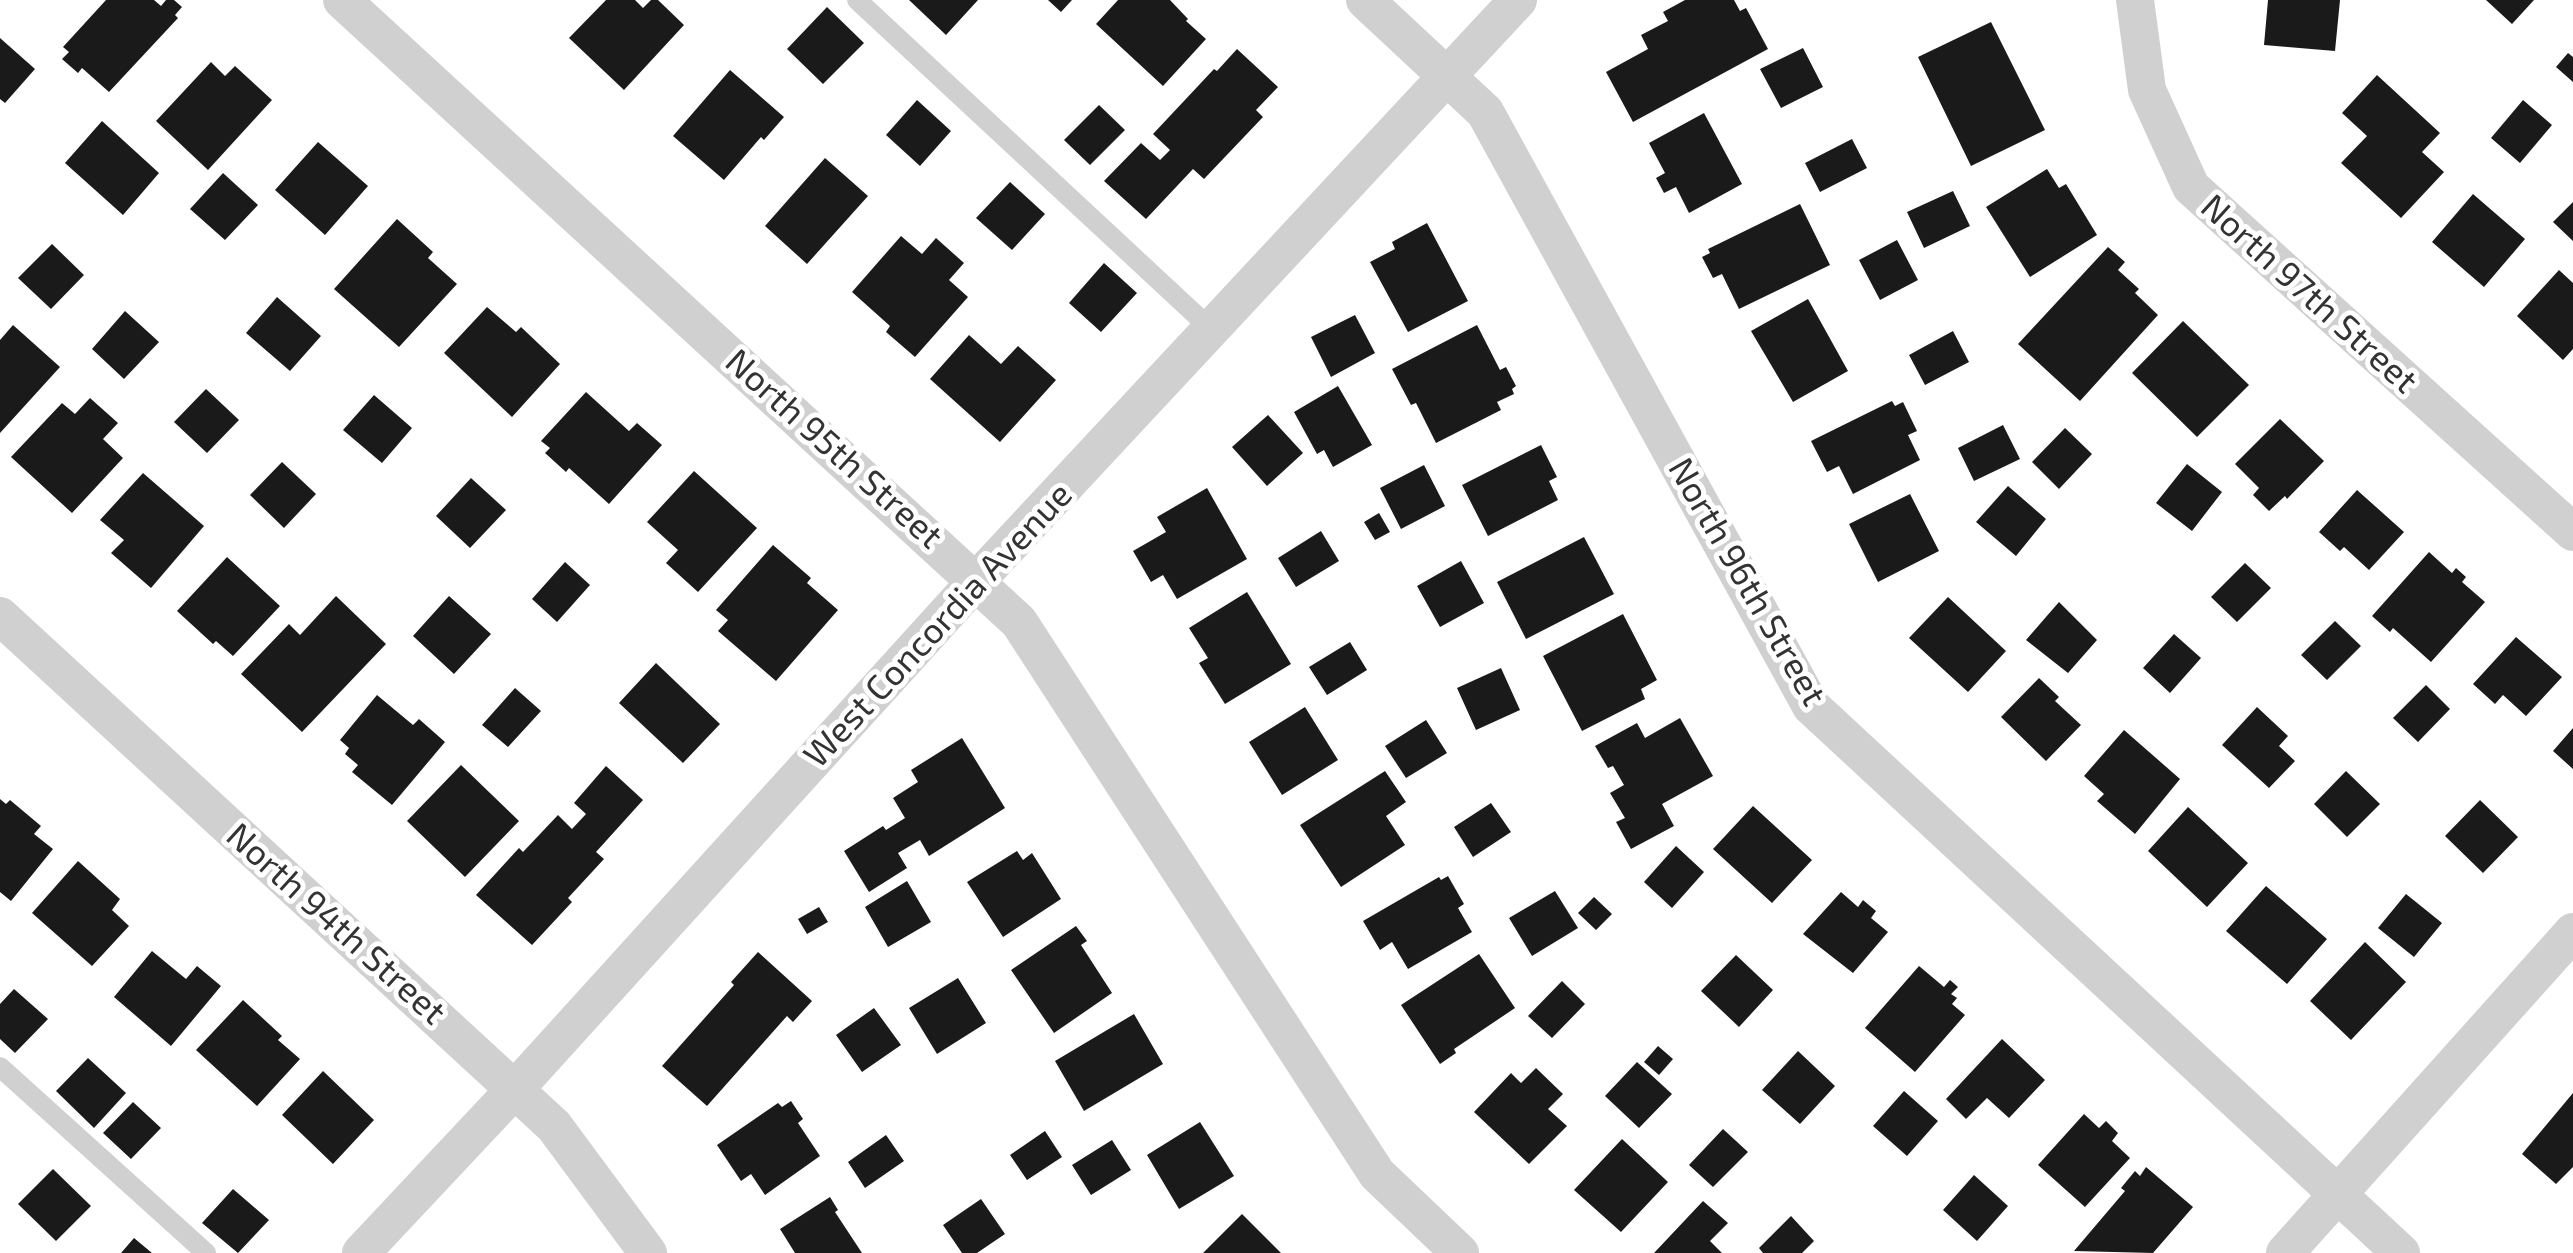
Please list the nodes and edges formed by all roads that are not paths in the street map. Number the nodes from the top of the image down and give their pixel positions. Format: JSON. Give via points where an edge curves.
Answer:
{"nodes":[{"id":1,"x":342,"y":0,"type":"edge"},
{"id":2,"x":857,"y":0,"type":"edge"},
{"id":3,"x":1365,"y":0,"type":"edge"},
{"id":4,"x":1518,"y":0,"type":"edge"},
{"id":5,"x":2135,"y":0,"type":"edge"},
{"id":6,"x":1448,"y":76,"type":"junction"},
{"id":7,"x":1211,"y":329,"type":"junction"},
{"id":8,"x":2573,"y":532,"type":"edge"},
{"id":9,"x":977,"y":580,"type":"junction"},
{"id":10,"x":0,"y":616,"type":"edge"},
{"id":11,"x":2573,"y":932,"type":"edge"},
{"id":12,"x":0,"y":1067,"type":"edge"},
{"id":13,"x":516,"y":1088,"type":"junction"},
{"id":14,"x":2338,"y":1195,"type":"junction"},
{"id":15,"x":206,"y":1253,"type":"edge"},
{"id":16,"x":361,"y":1253,"type":"edge"},
{"id":17,"x":648,"y":1253,"type":"edge"},
{"id":18,"x":1460,"y":1253,"type":"edge"},
{"id":19,"x":2285,"y":1253,"type":"edge"},
{"id":20,"x":2401,"y":1253,"type":"edge"}],
"edges":[{"from":1,"to":9,"type":"street","name":"North 95th Street"},
{"from":2,"to":7,"type":"lane"},
{"from":3,"to":6,"type":"street","name":"North 96th Street"},
{"from":4,"to":6,"type":"street","name":"West Concordia Avenue"},
{"from":5,"to":8,"type":"street","name":"North 97th Street","via":[[2147,90],[2191,187]]},
{"from":6,"to":7,"type":"street","name":"West Concordia Avenue"},
{"from":6,"to":14,"type":"street","name":"North 96th Street","via":[[1485,112],[1812,706]]},
{"from":7,"to":9,"type":"street","name":"West Concordia Avenue"},
{"from":9,"to":13,"type":"street","name":"West Concordia Avenue"},
{"from":9,"to":18,"type":"street","name":"North 95th Street","via":[[1019,622],[1376,1174]]},
{"from":10,"to":13,"type":"street","name":"North 94th Street"},
{"from":11,"to":14,"type":"street"},
{"from":12,"to":15,"type":"lane"},
{"from":13,"to":16,"type":"street","name":"West Concordia Avenue"},
{"from":13,"to":17,"type":"street","name":"North 94th Street","via":[[554,1126]]},
{"from":14,"to":19,"type":"street"},
{"from":14,"to":20,"type":"street","name":"North 96th Street"}]}
